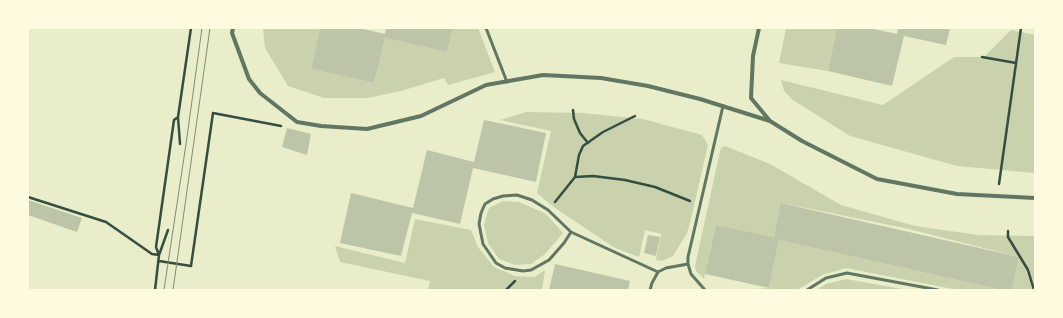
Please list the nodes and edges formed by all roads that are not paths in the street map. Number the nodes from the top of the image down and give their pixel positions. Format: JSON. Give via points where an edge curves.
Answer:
{"nodes":[{"id":1,"x":233,"y":28,"type":"edge"},
{"id":2,"x":486,"y":28,"type":"edge"},
{"id":3,"x":759,"y":28,"type":"edge"},
{"id":4,"x":507,"y":82,"type":"junction"},
{"id":5,"x":723,"y":106,"type":"junction"},
{"id":6,"x":770,"y":121,"type":"junction"},
{"id":7,"x":1035,"y":198,"type":"edge"},
{"id":8,"x":571,"y":232,"type":"junction"},
{"id":9,"x":688,"y":264,"type":"junction"},
{"id":10,"x":658,"y":272,"type":"junction"},
{"id":11,"x":650,"y":290,"type":"edge"},
{"id":12,"x":705,"y":290,"type":"edge"},
{"id":13,"x":807,"y":290,"type":"edge"},
{"id":14,"x":938,"y":290,"type":"edge"}],
"edges":[{"from":1,"to":4,"type":"street","via":[[232,33],[249,79],[260,93],[297,122],[367,129],[421,116],[486,85]]},
{"from":2,"to":4,"type":"lane"},
{"from":3,"to":6,"type":"street","via":[[753,56],[751,98]]},
{"from":4,"to":5,"type":"street","via":[[543,76],[601,78],[648,86]]},
{"from":5,"to":6,"type":"street"},
{"from":5,"to":9,"type":"lane"},
{"from":6,"to":7,"type":"street","via":[[802,141],[877,179],[957,194]]},
{"from":8,"to":8,"type":"lane","via":[[548,210],[532,200],[517,195],[503,196],[485,204],[479,224],[483,244],[496,263],[514,270],[531,270],[549,260]]},
{"from":8,"to":10,"type":"lane"},
{"from":9,"to":10,"type":"lane"},
{"from":9,"to":12,"type":"lane","via":[[691,274]]},
{"from":10,"to":11,"type":"lane"},
{"from":13,"to":14,"type":"lane","via":[[826,278],[847,273]]}]}
